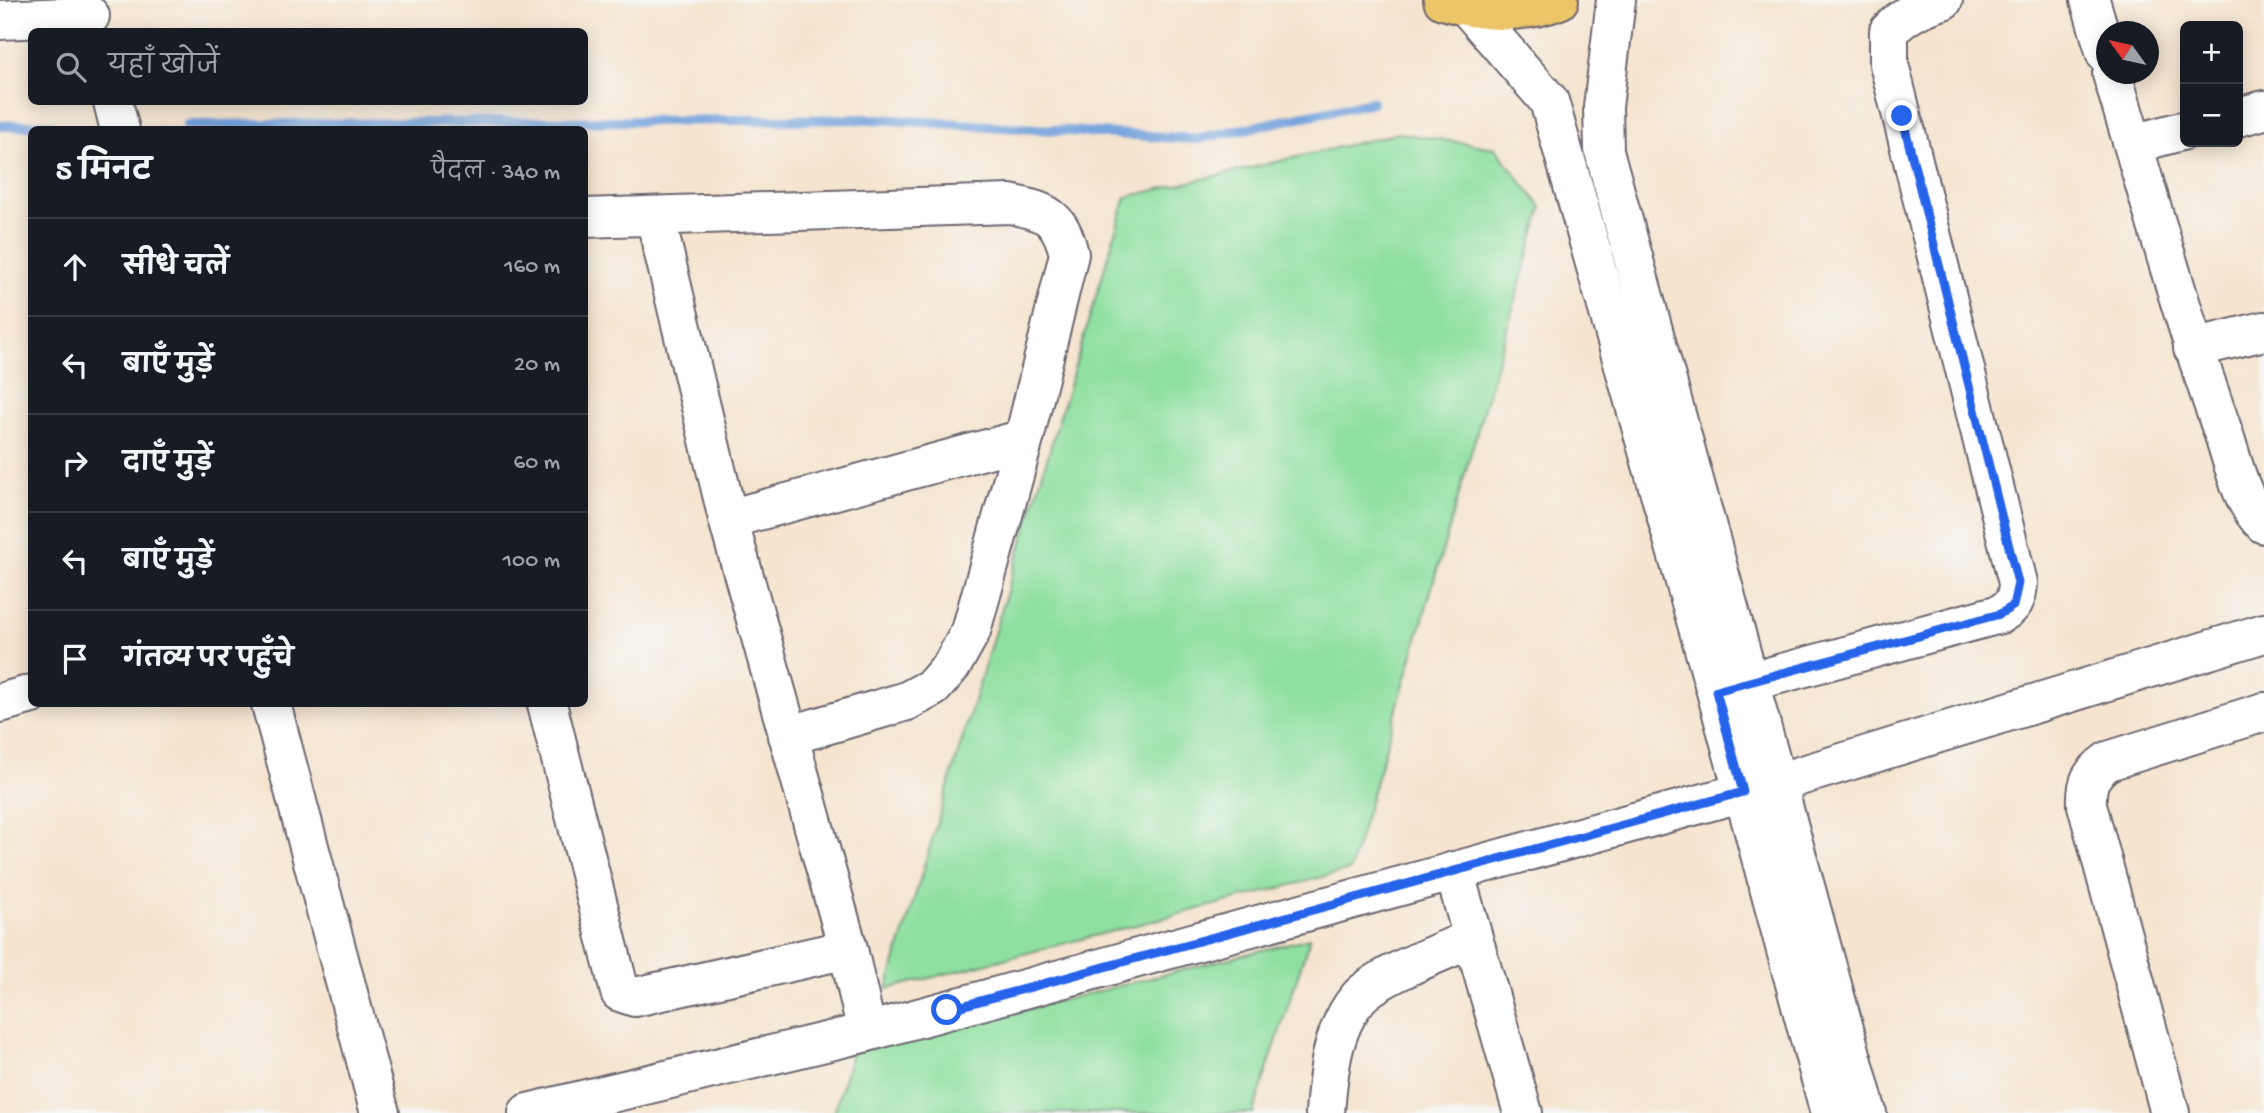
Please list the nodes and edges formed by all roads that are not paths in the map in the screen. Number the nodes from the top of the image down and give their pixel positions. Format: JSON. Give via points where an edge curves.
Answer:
{"nodes":[{"id":1,"x":1559,"y":0,"type":"edge"},
{"id":2,"x":1616,"y":0,"type":"edge"},
{"id":3,"x":1943,"y":0,"type":"edge"},
{"id":4,"x":2090,"y":0,"type":"edge"},
{"id":5,"x":1455,"y":4,"type":"edge"},
{"id":6,"x":90,"y":16,"type":"edge"},
{"id":7,"x":0,"y":20,"type":"edge"},
{"id":8,"x":2096,"y":21,"type":"edge"},
{"id":9,"x":2115,"y":84,"type":"edge"},
{"id":10,"x":114,"y":105,"type":"edge"},
{"id":11,"x":2264,"y":110,"type":"edge"},
{"id":12,"x":2243,"y":116,"type":"edge"},
{"id":13,"x":119,"y":126,"type":"edge"},
{"id":14,"x":2180,"y":131,"type":"edge"},
{"id":15,"x":2133,"y":144,"type":"junction"},
{"id":16,"x":655,"y":216,"type":"junction"},
{"id":17,"x":588,"y":218,"type":"edge"},
{"id":18,"x":2264,"y":331,"type":"edge"},
{"id":19,"x":2193,"y":348,"type":"junction"},
{"id":20,"x":1024,"y":439,"type":"junction"},
{"id":21,"x":728,"y":519,"type":"junction"},
{"id":22,"x":2264,"y":524,"type":"edge"},
{"id":23,"x":2264,"y":633,"type":"edge"},
{"id":24,"x":1733,"y":687,"type":"junction"},
{"id":25,"x":28,"y":695,"type":"edge"},
{"id":26,"x":0,"y":703,"type":"edge"},
{"id":27,"x":272,"y":707,"type":"edge"},
{"id":28,"x":548,"y":707,"type":"edge"},
{"id":29,"x":2264,"y":712,"type":"edge"},
{"id":30,"x":788,"y":736,"type":"junction"},
{"id":31,"x":1760,"y":787,"type":"junction"},
{"id":32,"x":1454,"y":871,"type":"junction"},
{"id":33,"x":1474,"y":938,"type":"junction"},
{"id":34,"x":848,"y":949,"type":"junction"},
{"id":35,"x":867,"y":1032,"type":"junction"},
{"id":36,"x":380,"y":1113,"type":"edge"},
{"id":37,"x":528,"y":1113,"type":"edge"},
{"id":38,"x":1325,"y":1113,"type":"edge"},
{"id":39,"x":1523,"y":1113,"type":"edge"},
{"id":40,"x":1830,"y":1113,"type":"edge"},
{"id":41,"x":1867,"y":1113,"type":"edge"},
{"id":42,"x":2170,"y":1113,"type":"edge"}],
"edges":[{"from":1,"to":5,"type":"highway","via":[[1509,11]]},
{"from":2,"to":24,"type":"street","via":[[1603,107],[1604,151]]},
{"from":3,"to":24,"type":"street","via":[[1919,7],[1889,31],[1889,64],[2018,583],[2017,595],[2013,606],[2000,614]]},
{"from":4,"to":8,"type":"street"},
{"from":5,"to":24,"type":"street","via":[[1549,101]]},
{"from":6,"to":7,"type":"street"},
{"from":9,"to":15,"type":"street"},
{"from":10,"to":13,"type":"street"},
{"from":11,"to":12,"type":"street"},
{"from":14,"to":15,"type":"street"},
{"from":15,"to":19,"type":"street"},
{"from":16,"to":17,"type":"street"},
{"from":16,"to":20,"type":"street","via":[[1010,204],[1050,215],[1063,230],[1069,254]]},
{"from":16,"to":21,"type":"street"},
{"from":18,"to":19,"type":"street"},
{"from":19,"to":22,"type":"street","via":[[2245,493]]},
{"from":20,"to":21,"type":"street"},
{"from":20,"to":30,"type":"street","via":[[971,631],[952,665],[933,687],[907,701]]},
{"from":21,"to":30,"type":"street"},
{"from":23,"to":31,"type":"street"},
{"from":24,"to":31,"type":"street"},
{"from":25,"to":26,"type":"street"},
{"from":27,"to":36,"type":"street"},
{"from":28,"to":34,"type":"street","via":[[620,992],[635,997]]},
{"from":29,"to":42,"type":"street","via":[[2108,761],[2092,773],[2086,787],[2087,805]]},
{"from":30,"to":34,"type":"street"},
{"from":31,"to":32,"type":"street"},
{"from":31,"to":40,"type":"street"},
{"from":31,"to":41,"type":"street"},
{"from":32,"to":33,"type":"street"},
{"from":32,"to":35,"type":"street"},
{"from":33,"to":38,"type":"street","via":[[1361,995],[1334,1043]]},
{"from":33,"to":39,"type":"street"},
{"from":34,"to":35,"type":"street"},
{"from":35,"to":37,"type":"street"}]}
